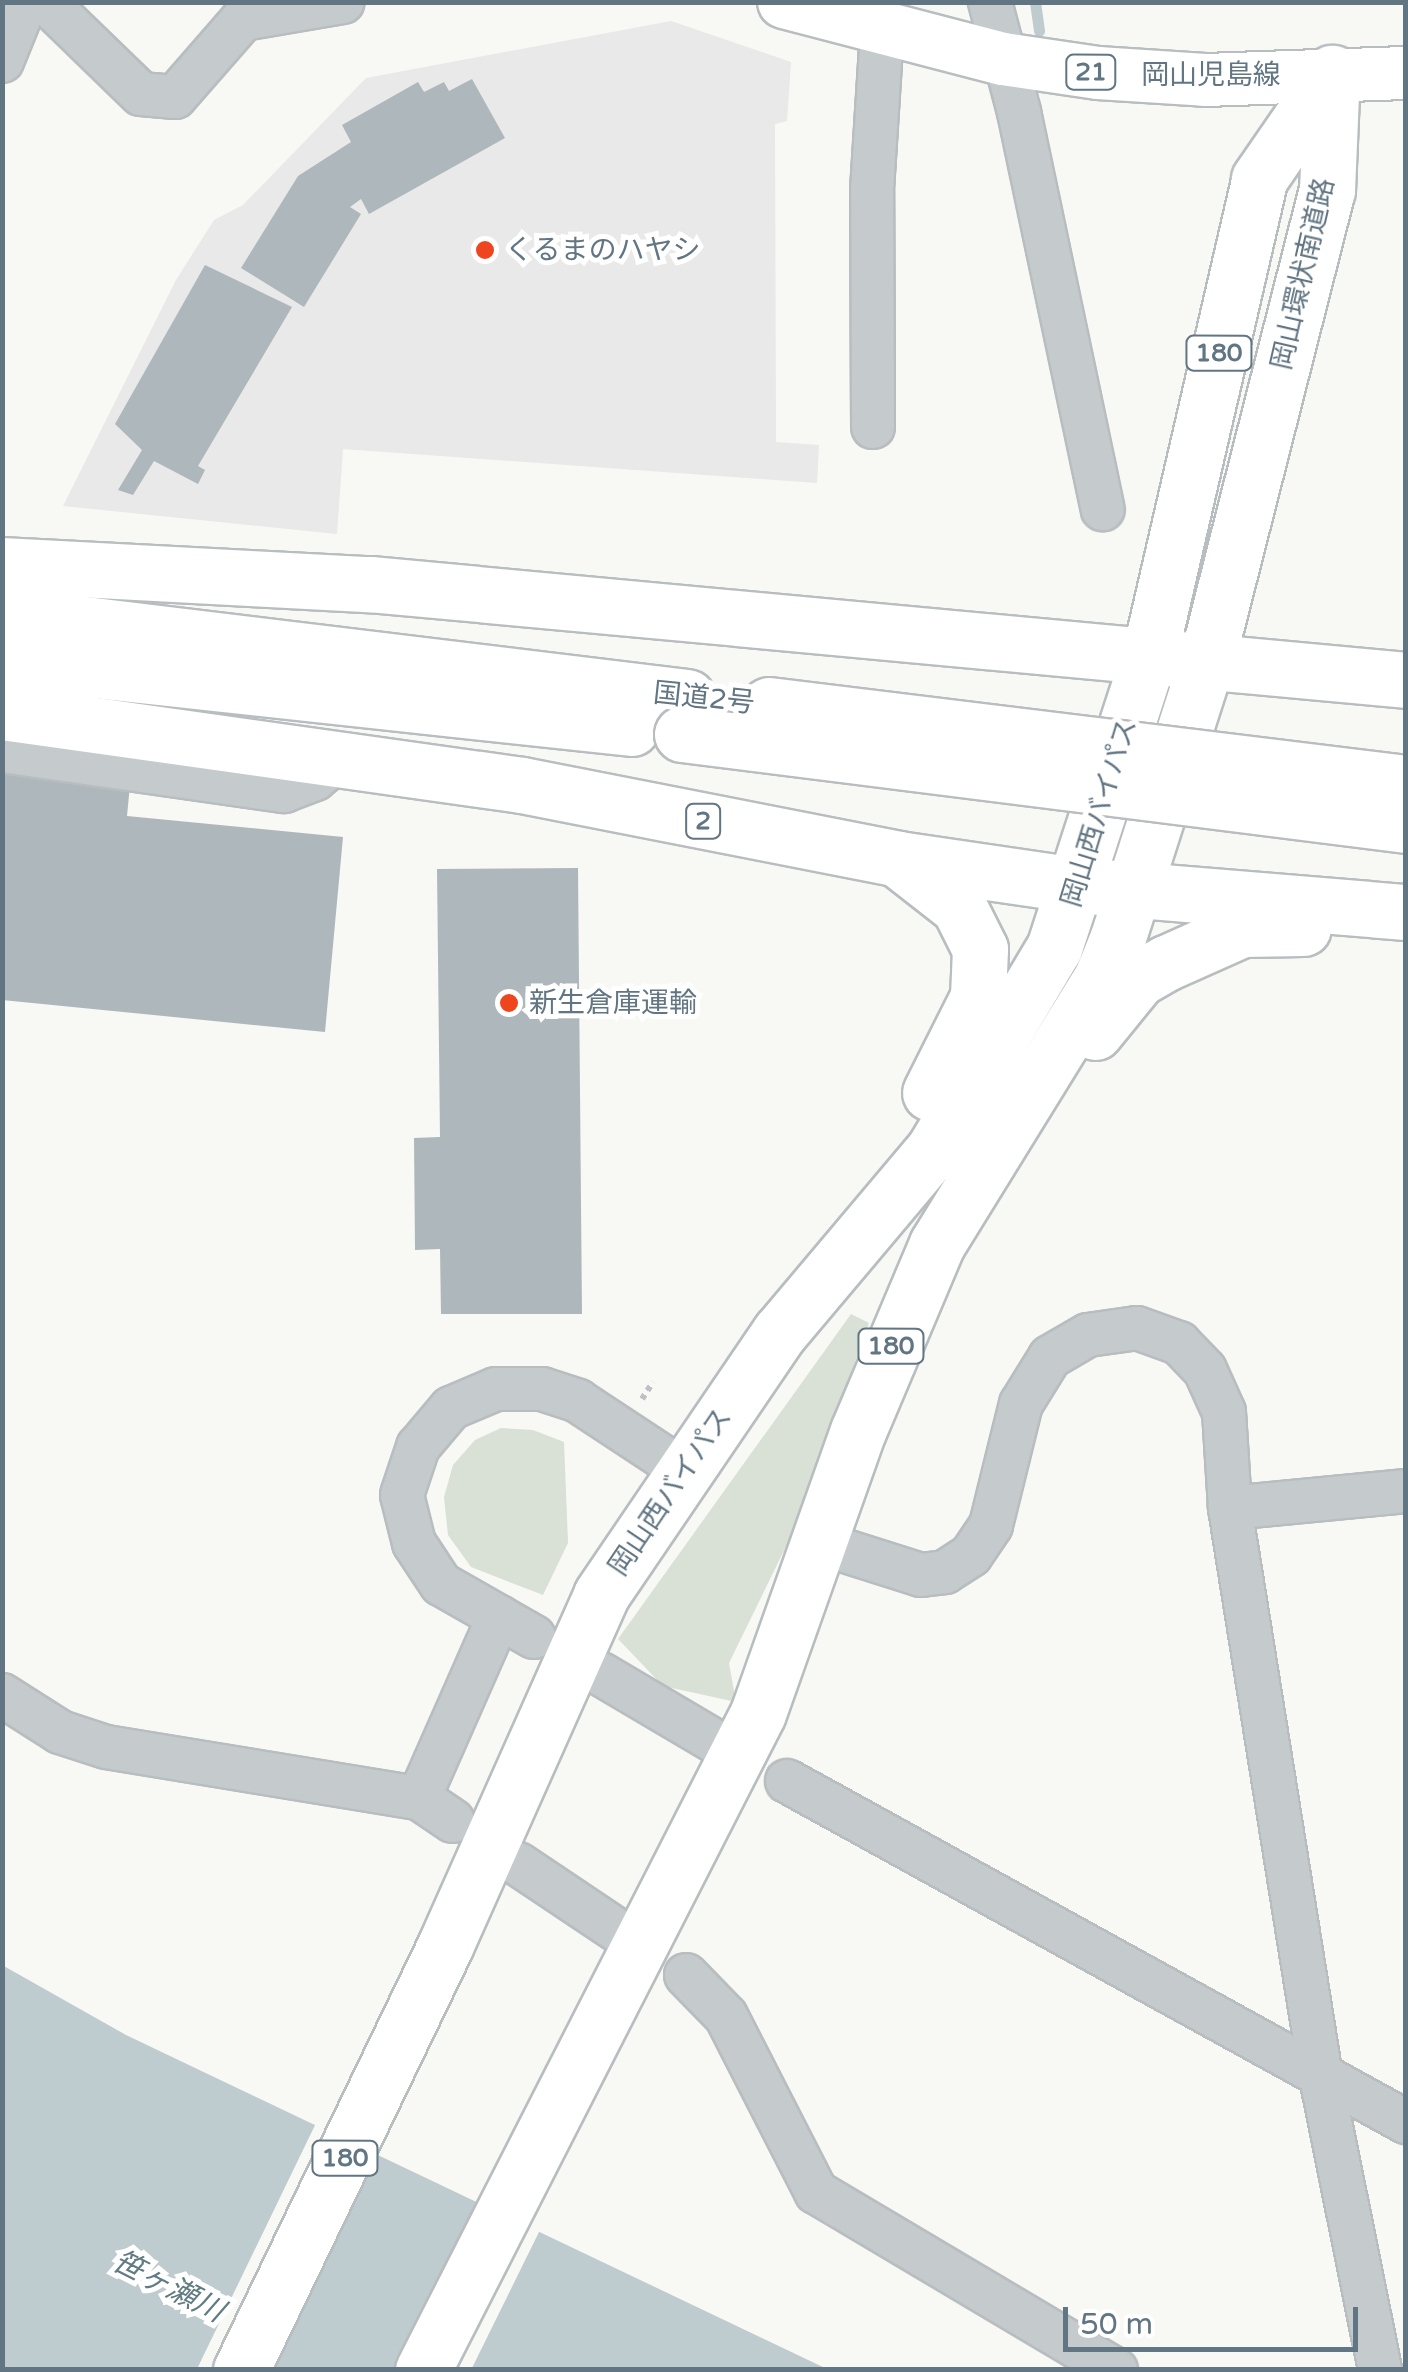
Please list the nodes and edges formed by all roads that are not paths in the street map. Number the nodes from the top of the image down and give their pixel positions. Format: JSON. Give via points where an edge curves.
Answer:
{"nodes":[{"id":1,"x":26,"y":2,"type":"edge"},
{"id":2,"x":46,"y":2,"type":"edge"},
{"id":3,"x":343,"y":2,"type":"edge"},
{"id":4,"x":784,"y":2,"type":"edge"},
{"id":5,"x":990,"y":2,"type":"edge"},
{"id":6,"x":882,"y":29,"type":"junction"},
{"id":7,"x":1003,"y":58,"type":"junction"},
{"id":8,"x":2,"y":61,"type":"edge"},
{"id":9,"x":1406,"y":72,"type":"edge"},
{"id":10,"x":1332,"y":74,"type":"junction"},
{"id":11,"x":873,"y":427,"type":"dead end"},
{"id":12,"x":1103,"y":509,"type":"dead end"},
{"id":13,"x":29,"y":566,"type":"edge"},
{"id":14,"x":11,"y":653,"type":"edge"},
{"id":15,"x":1150,"y":653,"type":"junction"},
{"id":16,"x":1207,"y":660,"type":"junction"},
{"id":17,"x":1406,"y":680,"type":"edge"},
{"id":18,"x":685,"y":715,"type":"junction"},
{"id":19,"x":2,"y":751,"type":"edge"},
{"id":20,"x":338,"y":760,"type":"junction"},
{"id":21,"x":1406,"y":783,"type":"edge"},
{"id":22,"x":1406,"y":825,"type":"edge"},
{"id":23,"x":898,"y":859,"type":"junction"},
{"id":24,"x":1077,"y":885,"type":"junction"},
{"id":25,"x":1138,"y":886,"type":"junction"},
{"id":26,"x":1406,"y":912,"type":"edge"},
{"id":27,"x":1406,"y":934,"type":"edge"},
{"id":28,"x":977,"y":1170,"type":"junction"},
{"id":29,"x":780,"y":1332,"type":"junction"},
{"id":30,"x":681,"y":1470,"type":"junction"},
{"id":31,"x":1406,"y":1491,"type":"edge"},
{"id":32,"x":1230,"y":1508,"type":"junction"},
{"id":33,"x":820,"y":1543,"type":"junction"},
{"id":34,"x":601,"y":1674,"type":"dead end"},
{"id":35,"x":2,"y":1696,"type":"edge"},
{"id":36,"x":716,"y":1742,"type":"dead end"},
{"id":37,"x":786,"y":1781,"type":"dead end"},
{"id":38,"x":518,"y":1864,"type":"dead end"},
{"id":39,"x":621,"y":1932,"type":"dead end"},
{"id":40,"x":686,"y":1975,"type":"dead end"},
{"id":41,"x":1321,"y":2077,"type":"junction"},
{"id":42,"x":1406,"y":2122,"type":"edge"},
{"id":43,"x":242,"y":2370,"type":"edge"},
{"id":44,"x":423,"y":2370,"type":"edge"},
{"id":45,"x":1116,"y":2370,"type":"edge"},
{"id":46,"x":1380,"y":2370,"type":"edge"}],
"edges":[{"from":1,"to":8,"type":"street"},
{"from":2,"to":3,"type":"street","via":[[141,94],[175,97],[243,19]]},
{"from":4,"to":6,"type":"main road","name":"岡山児島線","number":"21"},
{"from":5,"to":7,"type":"street"},
{"from":6,"to":7,"type":"main road","name":"岡山児島線","number":"21"},
{"from":6,"to":11,"type":"street","via":[[872,190]]},
{"from":7,"to":10,"type":"main road","name":"岡山児島線","number":"21","via":[[1205,80]]},
{"from":7,"to":12,"type":"street"},
{"from":9,"to":10,"type":"main road","name":"岡山児島線","number":"21"},
{"from":10,"to":15,"type":"highway","name":"岡山環状南道路","number":"180","via":[[1259,178]]},
{"from":10,"to":16,"type":"highway","name":"岡山環状南道路","number":"180","via":[[1327,190]]},
{"from":13,"to":15,"type":"highway","via":[[370,584]]},
{"from":14,"to":18,"type":"highway","name":"国道2号","number":"2"},
{"from":14,"to":20,"type":"highway","number":"2"},
{"from":15,"to":16,"type":"highway"},
{"from":15,"to":24,"type":"highway","name":"岡山西バイパス","number":"180"},
{"from":16,"to":17,"type":"highway"},
{"from":16,"to":25,"type":"highway","name":"岡山西バイパス","number":"180"},
{"from":18,"to":21,"type":"highway","name":"国道2号","number":"2","bridge":true,"via":[[1105,741]]},
{"from":18,"to":22,"type":"highway","name":"国道2号","number":"2","bridge":true},
{"from":19,"to":20,"type":"street","via":[[284,791],[315,779]]},
{"from":20,"to":23,"type":"highway","number":"2","via":[[522,785]]},
{"from":23,"to":24,"type":"highway","number":"2"},
{"from":23,"to":29,"type":"highway","via":[[960,906],[980,949],[978,997],[956,1051]]},
{"from":24,"to":25,"type":"highway","number":"2"},
{"from":24,"to":29,"type":"highway","name":"岡山西バイパス","number":"180","via":[[1054,948],[934,1150]]},
{"from":25,"to":26,"type":"highway","number":"2"},
{"from":25,"to":28,"type":"highway","name":"岡山西バイパス","number":"180","via":[[1102,977]]},
{"from":27,"to":28,"type":"highway","via":[[1242,929],[1166,963],[1138,979],[1110,1010],[1032,1128]]},
{"from":28,"to":33,"type":"highway","name":"岡山西バイパス","number":"180","via":[[902,1319]]},
{"from":29,"to":30,"type":"highway","name":"岡山西バイパス","number":"180"},
{"from":30,"to":35,"type":"street","via":[[578,1401],[542,1388],[496,1389],[451,1408],[418,1447],[402,1495],[414,1543],[442,1584],[516,1627],[436,1810],[106,1747],[60,1732]]},
{"from":30,"to":43,"type":"highway","name":"岡山西バイパス","number":"180","via":[[580,1634],[445,1946]]},
{"from":31,"to":32,"type":"street"},
{"from":32,"to":33,"type":"street","via":[[1224,1412],[1205,1370],[1179,1343],[1137,1328],[1088,1335],[1050,1357],[1022,1404],[992,1525],[971,1555],[944,1572],[920,1575]]},
{"from":32,"to":41,"type":"street"},
{"from":33,"to":44,"type":"highway","name":"岡山西バイパス","number":"180","via":[[758,1713]]},
{"from":34,"to":36,"type":"street"},
{"from":37,"to":41,"type":"street"},
{"from":38,"to":39,"type":"street"},
{"from":40,"to":45,"type":"street","via":[[726,2016],[816,2192]]},
{"from":41,"to":42,"type":"street"},
{"from":41,"to":46,"type":"street"}]}
